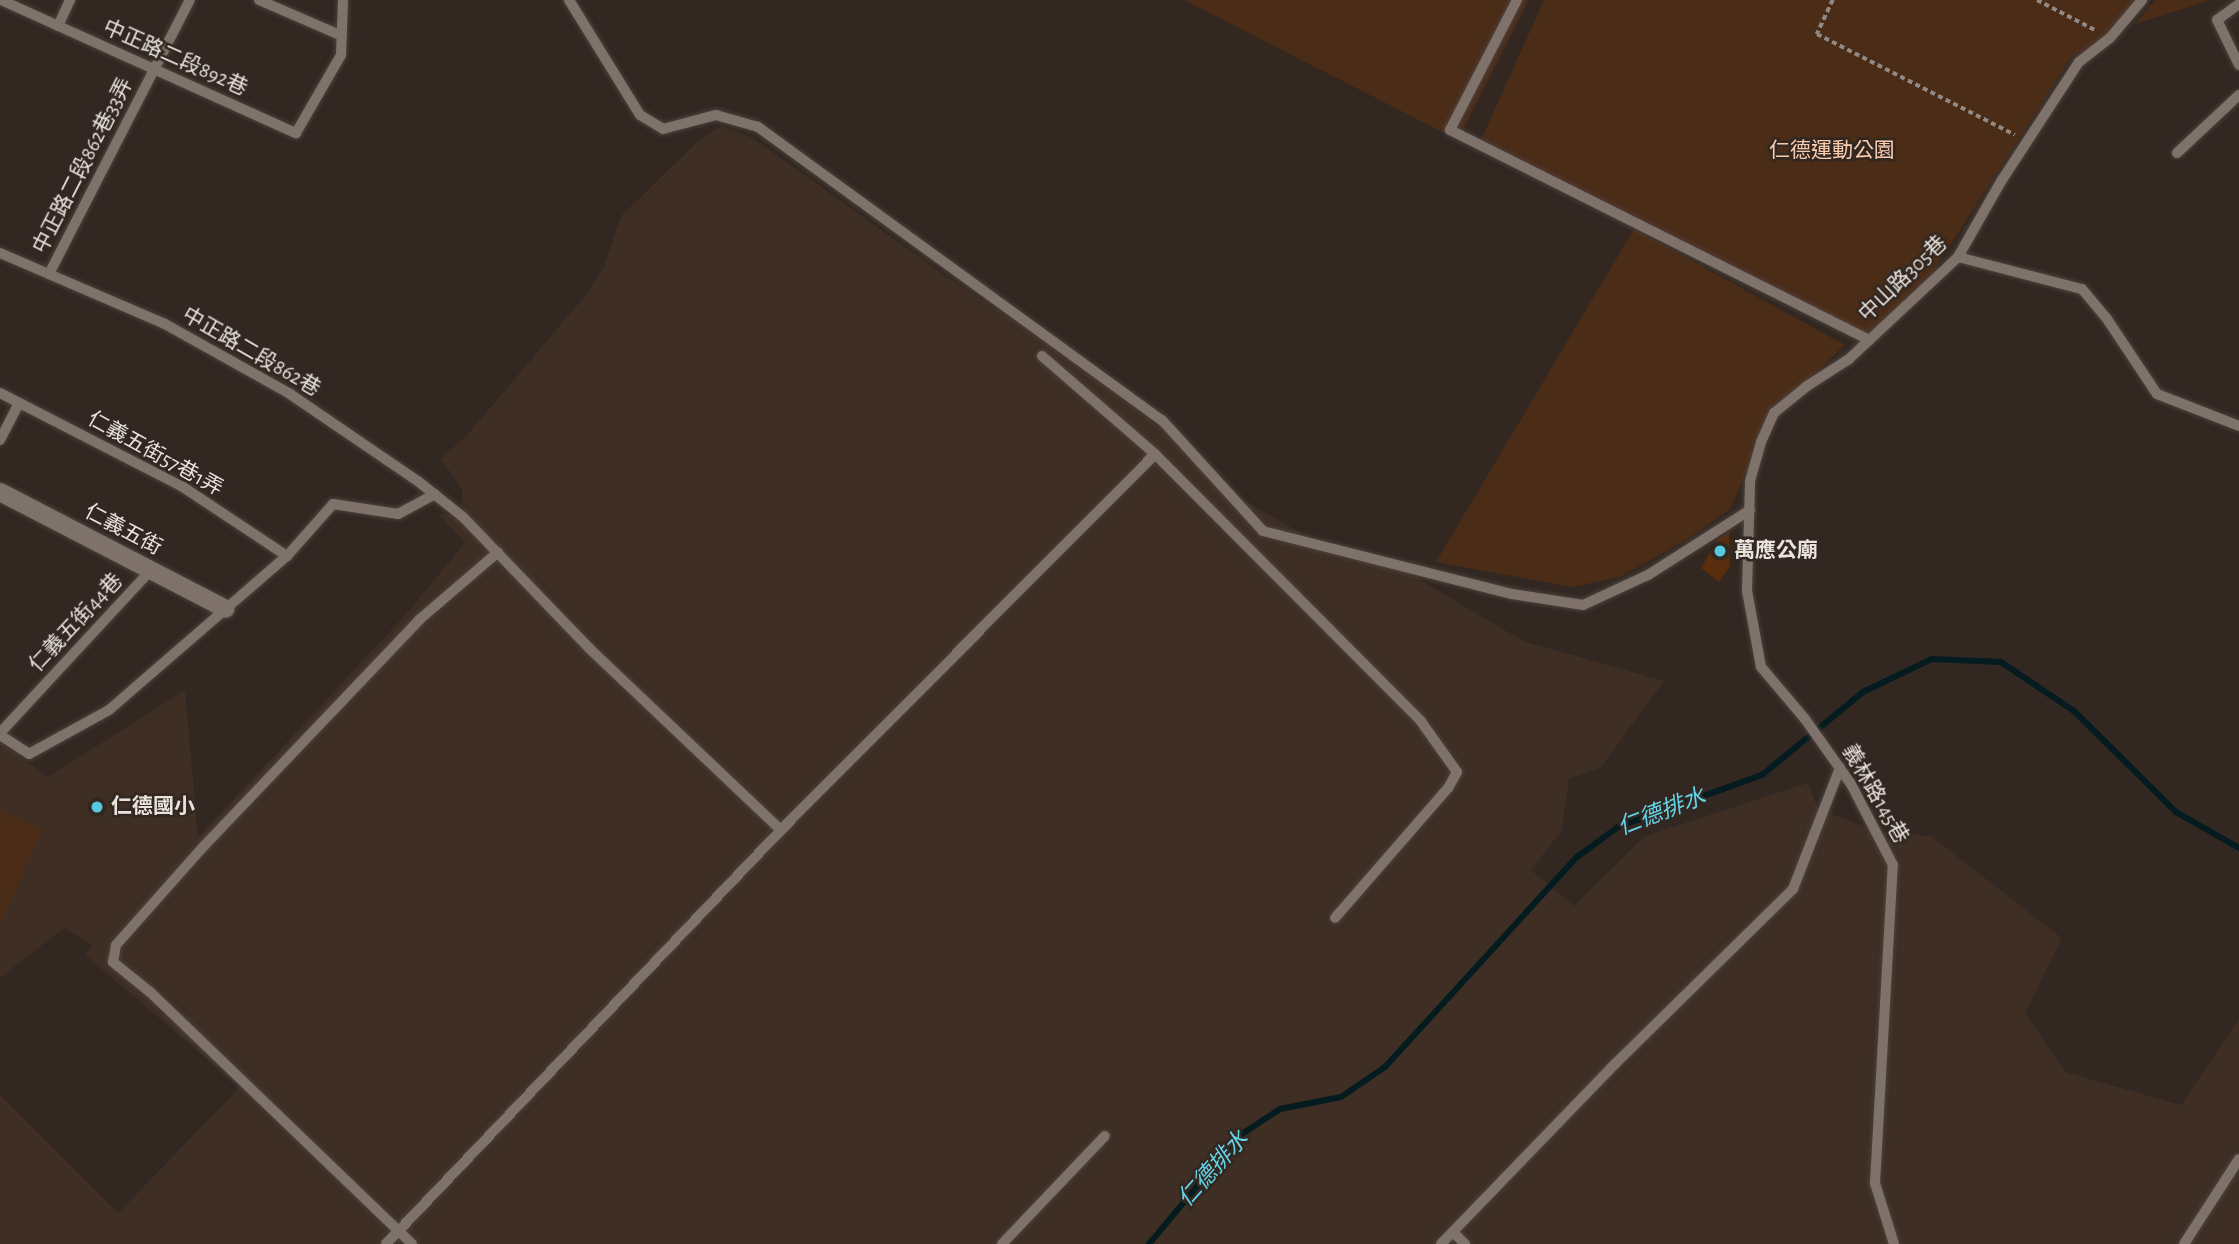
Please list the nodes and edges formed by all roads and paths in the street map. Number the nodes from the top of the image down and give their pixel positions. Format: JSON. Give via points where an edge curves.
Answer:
{"nodes":[{"id":1,"x":1,"y":0,"type":"edge"},
{"id":2,"x":70,"y":0,"type":"edge"},
{"id":3,"x":190,"y":0,"type":"edge"},
{"id":4,"x":259,"y":0,"type":"edge"},
{"id":5,"x":343,"y":0,"type":"edge"},
{"id":6,"x":569,"y":0,"type":"edge"},
{"id":7,"x":1517,"y":0,"type":"edge"},
{"id":8,"x":1833,"y":0,"type":"edge"},
{"id":9,"x":2037,"y":0,"type":"edge"},
{"id":10,"x":2142,"y":0,"type":"edge"},
{"id":11,"x":2239,"y":5,"type":"edge"},
{"id":12,"x":58,"y":26,"type":"junction"},
{"id":13,"x":342,"y":36,"type":"junction"},
{"id":14,"x":2110,"y":38,"type":"junction"},
{"id":15,"x":2239,"y":65,"type":"edge"},
{"id":16,"x":154,"y":70,"type":"junction"},
{"id":17,"x":2239,"y":95,"type":"edge"},
{"id":18,"x":2029,"y":142,"type":"junction"},
{"id":19,"x":2177,"y":153,"type":"dead end"},
{"id":20,"x":0,"y":253,"type":"edge"},
{"id":21,"x":1958,"y":257,"type":"junction"},
{"id":22,"x":49,"y":274,"type":"junction"},
{"id":23,"x":1869,"y":340,"type":"junction"},
{"id":24,"x":1042,"y":356,"type":"dead end"},
{"id":25,"x":0,"y":393,"type":"edge"},
{"id":26,"x":19,"y":403,"type":"junction"},
{"id":27,"x":2239,"y":426,"type":"edge"},
{"id":28,"x":0,"y":440,"type":"edge"},
{"id":29,"x":1155,"y":454,"type":"junction"},
{"id":30,"x":0,"y":492,"type":"edge"},
{"id":31,"x":435,"y":494,"type":"junction"},
{"id":32,"x":1750,"y":510,"type":"junction"},
{"id":33,"x":498,"y":552,"type":"junction"},
{"id":34,"x":287,"y":556,"type":"junction"},
{"id":35,"x":151,"y":570,"type":"junction"},
{"id":36,"x":226,"y":609,"type":"junction"},
{"id":37,"x":0,"y":734,"type":"edge"},
{"id":38,"x":1840,"y":768,"type":"junction"},
{"id":39,"x":781,"y":830,"type":"junction"},
{"id":40,"x":1335,"y":918,"type":"dead end"},
{"id":41,"x":1105,"y":1136,"type":"dead end"},
{"id":42,"x":2239,"y":1159,"type":"edge"},
{"id":43,"x":399,"y":1231,"type":"junction"},
{"id":44,"x":1453,"y":1231,"type":"junction"},
{"id":45,"x":386,"y":1244,"type":"edge"},
{"id":46,"x":412,"y":1244,"type":"edge"},
{"id":47,"x":1002,"y":1244,"type":"edge"},
{"id":48,"x":1441,"y":1244,"type":"edge"},
{"id":49,"x":1465,"y":1244,"type":"edge"},
{"id":50,"x":1894,"y":1244,"type":"edge"},
{"id":51,"x":2184,"y":1244,"type":"edge"}],
"edges":[{"from":1,"to":12,"type":"lane","name":"中正路二段892巷"},
{"from":2,"to":12,"type":"lane"},
{"from":3,"to":16,"type":"lane","name":"中正路二段862巷33弄"},
{"from":4,"to":13,"type":"lane"},
{"from":5,"to":13,"type":"lane"},
{"from":6,"to":32,"type":"lane","via":[[640,115],[663,130],[716,115],[758,127],[1161,420],[1263,531],[1512,594],[1583,605],[1647,575]]},
{"from":7,"to":23,"type":"lane","via":[[1450,130]]},
{"from":8,"to":18,"type":"path","via":[[1817,34]]},
{"from":9,"to":14,"type":"path"},
{"from":10,"to":14,"type":"lane","name":"中山路305巷"},
{"from":11,"to":15,"type":"lane","via":[[2217,20]]},
{"from":12,"to":16,"type":"lane","name":"中正路二段892巷"},
{"from":13,"to":16,"type":"lane","name":"中正路二段892巷","via":[[341,55],[296,133]]},
{"from":14,"to":18,"type":"lane","name":"中山路305巷","via":[[2079,62]]},
{"from":16,"to":22,"type":"lane","name":"中正路二段862巷33弄"},
{"from":17,"to":19,"type":"lane"},
{"from":18,"to":21,"type":"lane","name":"中山路305巷"},
{"from":20,"to":22,"type":"lane","name":"中正路二段862巷"},
{"from":21,"to":23,"type":"lane","name":"中山路305巷"},
{"from":21,"to":27,"type":"lane","via":[[2082,289],[2157,394]]},
{"from":22,"to":31,"type":"lane","name":"中正路二段862巷","via":[[165,324],[290,394]]},
{"from":23,"to":32,"type":"lane","name":"中山路305巷","via":[[1774,413],[1750,481]]},
{"from":24,"to":29,"type":"lane"},
{"from":25,"to":26,"type":"lane","name":"仁義五街57巷1弄"},
{"from":26,"to":28,"type":"lane"},
{"from":26,"to":34,"type":"lane","name":"仁義五街57巷1弄","via":[[184,487]]},
{"from":29,"to":39,"type":"lane"},
{"from":29,"to":40,"type":"lane","via":[[1420,720],[1457,772]]},
{"from":30,"to":35,"type":"street","name":"仁義五街"},
{"from":31,"to":33,"type":"lane","name":"中正路二段862巷"},
{"from":31,"to":34,"type":"lane","via":[[398,514],[333,504]]},
{"from":32,"to":38,"type":"lane","name":"義林路145巷","via":[[1747,591],[1761,667]]},
{"from":33,"to":39,"type":"lane","name":"中正路二段862巷","via":[[590,649]]},
{"from":33,"to":43,"type":"lane","via":[[419,620],[204,846],[116,946],[113,962]]},
{"from":34,"to":36,"type":"lane"},
{"from":35,"to":36,"type":"street","name":"仁義五街"},
{"from":35,"to":37,"type":"lane","name":"仁義五街44巷"},
{"from":36,"to":37,"type":"lane","via":[[109,710],[29,754]]},
{"from":38,"to":44,"type":"lane","via":[[1793,889]]},
{"from":38,"to":50,"type":"lane","name":"義林路145巷","via":[[1894,865],[1875,1184]]},
{"from":39,"to":43,"type":"lane"},
{"from":41,"to":47,"type":"lane"},
{"from":42,"to":51,"type":"lane"},
{"from":43,"to":45,"type":"lane"},
{"from":43,"to":46,"type":"lane"},
{"from":44,"to":48,"type":"lane"},
{"from":44,"to":49,"type":"lane"}]}
